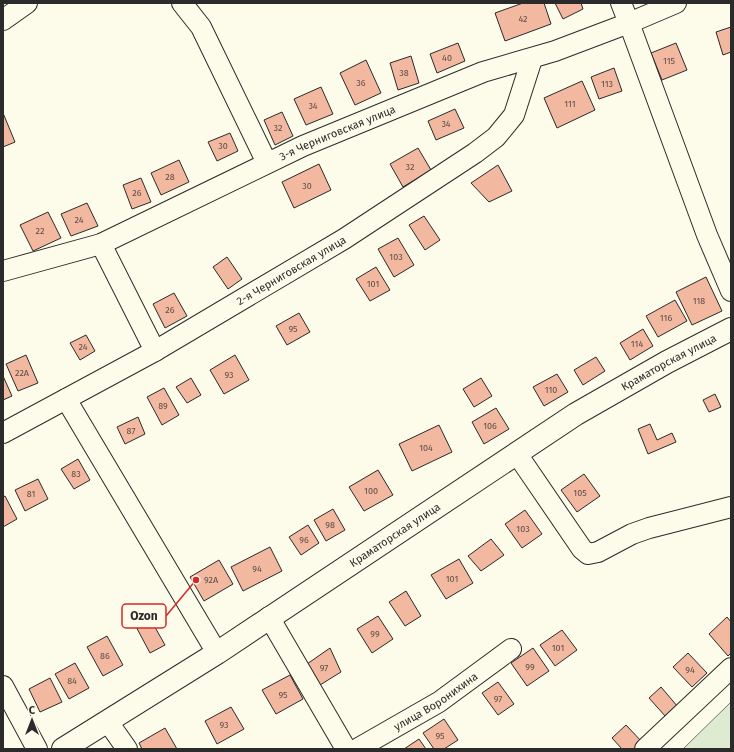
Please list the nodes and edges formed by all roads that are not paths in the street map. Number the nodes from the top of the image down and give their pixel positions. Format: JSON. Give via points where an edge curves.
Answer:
{"nodes":[{"id":1,"x":27,"y":3,"type":"edge"},
{"id":2,"x":182,"y":3,"type":"edge"},
{"id":3,"x":621,"y":3,"type":"edge"},
{"id":4,"x":676,"y":3,"type":"edge"},
{"id":5,"x":3,"y":20,"type":"edge"},
{"id":6,"x":629,"y":23,"type":"junction"},
{"id":7,"x":532,"y":59,"type":"junction"},
{"id":8,"x":268,"y":163,"type":"junction"},
{"id":9,"x":101,"y":244,"type":"junction"},
{"id":10,"x":3,"y":271,"type":"edge"},
{"id":11,"x":731,"y":291,"type":"edge"},
{"id":12,"x":731,"y":329,"type":"edge"},
{"id":13,"x":155,"y":351,"type":"junction"},
{"id":14,"x":66,"y":399,"type":"junction"},
{"id":15,"x":3,"y":433,"type":"edge"},
{"id":16,"x":517,"y":454,"type":"junction"},
{"id":17,"x":731,"y":507,"type":"edge"},
{"id":18,"x":269,"y":616,"type":"junction"},
{"id":19,"x":511,"y":649,"type":"dead end"},
{"id":20,"x":217,"y":652,"type":"junction"},
{"id":21,"x":731,"y":668,"type":"edge"},
{"id":22,"x":3,"y":686,"type":"edge"},
{"id":23,"x":108,"y":722,"type":"junction"},
{"id":24,"x":37,"y":749,"type":"edge"},
{"id":25,"x":63,"y":749,"type":"edge"},
{"id":26,"x":127,"y":749,"type":"edge"},
{"id":27,"x":346,"y":749,"type":"edge"},
{"id":28,"x":357,"y":749,"type":"edge"},
{"id":29,"x":645,"y":749,"type":"edge"}],
"edges":[{"from":1,"to":5,"type":"street"},
{"from":2,"to":8,"type":"street","via":[[201,27]]},
{"from":3,"to":6,"type":"street"},
{"from":4,"to":6,"type":"street","name":"3-я Черниговская улица"},
{"from":6,"to":7,"type":"street","name":"3-я Черниговская улица"},
{"from":6,"to":11,"type":"street","via":[[707,235]]},
{"from":7,"to":8,"type":"street","name":"3-я Черниговская улица","via":[[483,72],[303,146]]},
{"from":7,"to":13,"type":"street","name":"2-я Черниговская улица","via":[[514,115],[496,137],[344,239]]},
{"from":8,"to":9,"type":"street","name":"3-я Черниговская улица"},
{"from":9,"to":10,"type":"street","name":"3-я Черниговская улица"},
{"from":9,"to":13,"type":"street"},
{"from":12,"to":16,"type":"main road","name":"Краматорская улица","via":[[576,414]]},
{"from":13,"to":14,"type":"street","name":"2-я Черниговская улица"},
{"from":14,"to":15,"type":"street","name":"2-я Черниговская улица"},
{"from":14,"to":20,"type":"street"},
{"from":16,"to":17,"type":"street","via":[[588,554],[598,552],[649,528]]},
{"from":16,"to":18,"type":"main road","name":"Краматорская улица"},
{"from":18,"to":20,"type":"main road","name":"Краматорская улица"},
{"from":18,"to":27,"type":"street"},
{"from":19,"to":28,"type":"street","name":"улица Воронихина","via":[[439,702]]},
{"from":20,"to":23,"type":"main road","name":"Краматорская улица"},
{"from":21,"to":29,"type":"street"},
{"from":22,"to":24,"type":"street"},
{"from":23,"to":25,"type":"main road","name":"Краматорская улица"},
{"from":23,"to":26,"type":"street"}]}
